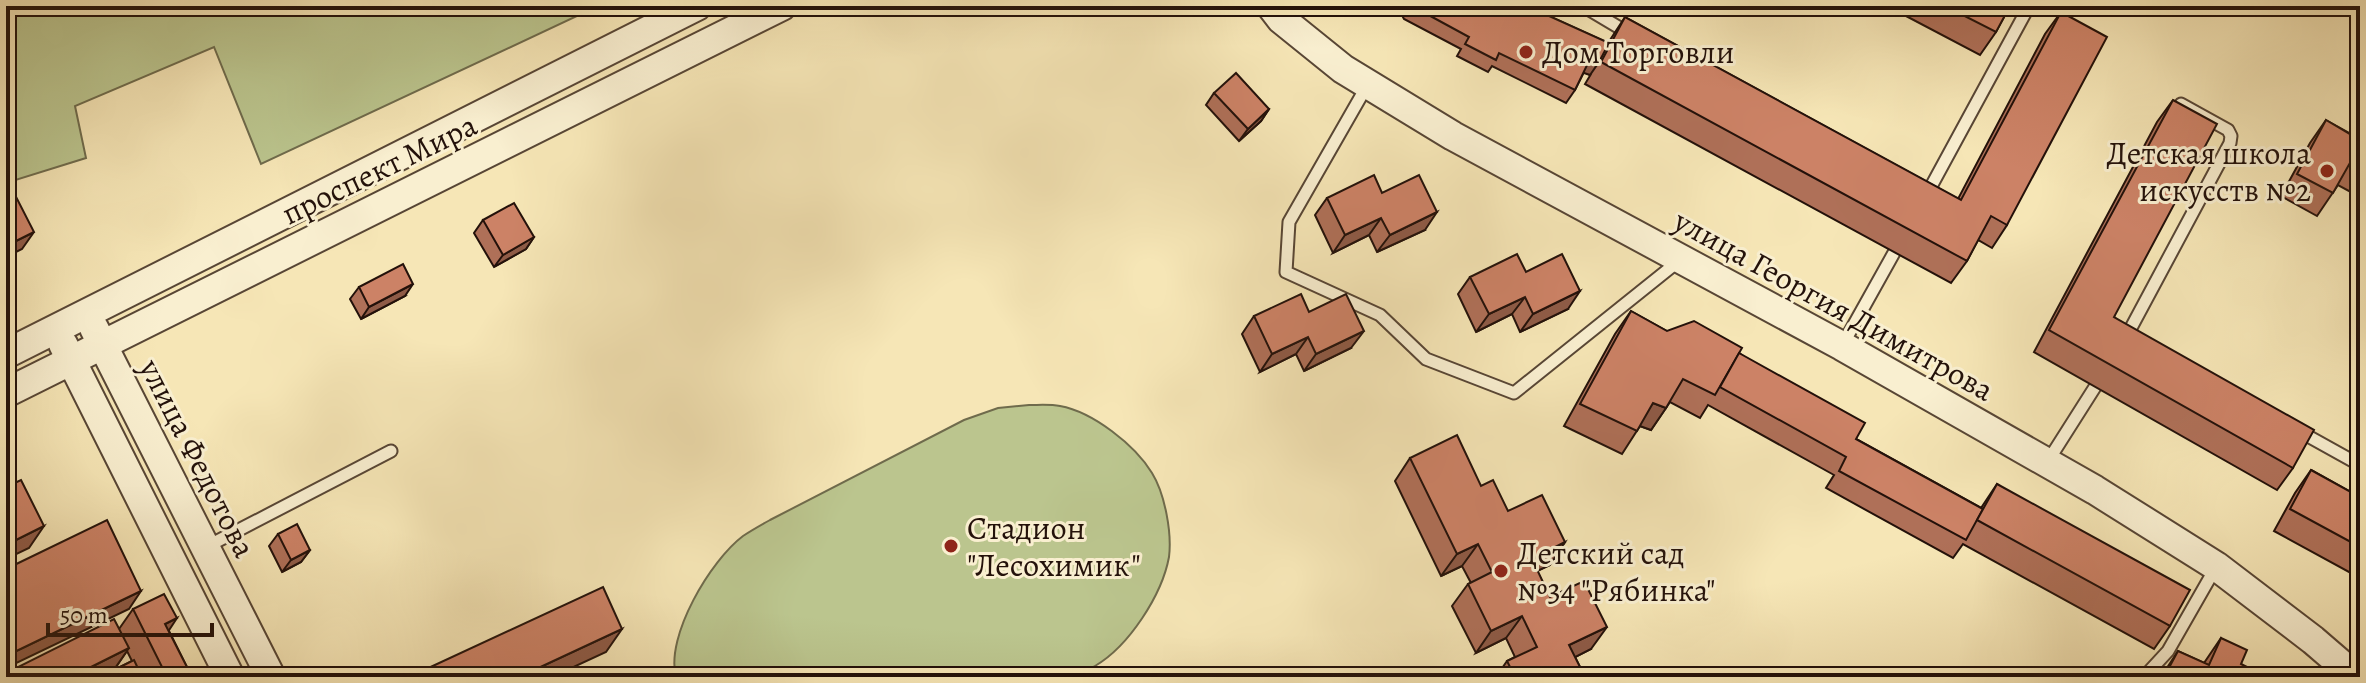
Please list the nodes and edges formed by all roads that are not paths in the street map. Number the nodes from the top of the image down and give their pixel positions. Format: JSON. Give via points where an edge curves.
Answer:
{"nodes":[{"id":1,"x":697,"y":6,"type":"edge"},
{"id":2,"x":782,"y":6,"type":"edge"},
{"id":3,"x":1271,"y":6,"type":"edge"},
{"id":4,"x":1583,"y":6,"type":"edge"},
{"id":5,"x":2029,"y":6,"type":"edge"},
{"id":6,"x":1647,"y":43,"type":"edge"},
{"id":7,"x":1368,"y":84,"type":"junction"},
{"id":8,"x":2181,"y":104,"type":"edge"},
{"id":9,"x":1913,"y":187,"type":"edge"},
{"id":10,"x":1927,"y":194,"type":"junction"},
{"id":11,"x":1920,"y":208,"type":"edge"},
{"id":12,"x":1904,"y":236,"type":"edge"},
{"id":13,"x":1681,"y":260,"type":"junction"},
{"id":14,"x":87,"y":313,"type":"junction"},
{"id":15,"x":55,"y":329,"type":"junction"},
{"id":16,"x":2127,"y":337,"type":"junction"},
{"id":17,"x":2141,"y":344,"type":"edge"},
{"id":18,"x":103,"y":345,"type":"junction"},
{"id":19,"x":1842,"y":346,"type":"junction"},
{"id":20,"x":2118,"y":351,"type":"edge"},
{"id":21,"x":6,"y":354,"type":"edge"},
{"id":22,"x":71,"y":361,"type":"junction"},
{"id":23,"x":2095,"y":387,"type":"dead end"},
{"id":24,"x":6,"y":393,"type":"edge"},
{"id":25,"x":2291,"y":427,"type":"edge"},
{"id":26,"x":391,"y":451,"type":"dead end"},
{"id":27,"x":2047,"y":463,"type":"junction"},
{"id":28,"x":2360,"y":465,"type":"edge"},
{"id":29,"x":206,"y":548,"type":"junction"},
{"id":30,"x":2216,"y":566,"type":"junction"},
{"id":31,"x":230,"y":677,"type":"edge"},
{"id":32,"x":271,"y":677,"type":"edge"},
{"id":33,"x":2144,"y":677,"type":"edge"},
{"id":34,"x":2356,"y":677,"type":"edge"}],
"edges":[{"from":1,"to":14,"type":"street","name":"проспект Мира"},
{"from":2,"to":18,"type":"street","name":"проспект Мира"},
{"from":3,"to":7,"type":"street","name":"улица Георгия Димитрова"},
{"from":4,"to":6,"type":"lane"},
{"from":5,"to":10,"type":"lane"},
{"from":7,"to":13,"type":"street","name":"улица Георгия Димитрова"},
{"from":7,"to":13,"type":"lane","via":[[1289,222],[1286,272],[1380,315],[1426,359],[1514,393]]},
{"from":8,"to":16,"type":"lane","via":[[2228,130],[2230,143]]},
{"from":9,"to":10,"type":"lane"},
{"from":10,"to":11,"type":"lane"},
{"from":12,"to":19,"type":"lane"},
{"from":13,"to":19,"type":"street","name":"улица Георгия Димитрова"},
{"from":14,"to":15,"type":"street","name":"проспект Мира"},
{"from":14,"to":18,"type":"street","name":"улица Федотова"},
{"from":15,"to":21,"type":"street","name":"проспект Мира"},
{"from":15,"to":22,"type":"street"},
{"from":16,"to":17,"type":"lane"},
{"from":16,"to":20,"type":"lane"},
{"from":18,"to":22,"type":"street","name":"проспект Мира"},
{"from":18,"to":29,"type":"street","name":"улица Федотова"},
{"from":19,"to":27,"type":"street","name":"улица Георгия Димитрова"},
{"from":22,"to":24,"type":"street","name":"проспект Мира"},
{"from":22,"to":31,"type":"street"},
{"from":23,"to":27,"type":"lane"},
{"from":25,"to":28,"type":"lane"},
{"from":26,"to":29,"type":"lane"},
{"from":27,"to":30,"type":"street","name":"улица Георгия Димитрова"},
{"from":29,"to":32,"type":"street","name":"улица Федотова"},
{"from":30,"to":33,"type":"lane","via":[[2168,651]]},
{"from":30,"to":34,"type":"street","name":"улица Георгия Димитрова"}]}
